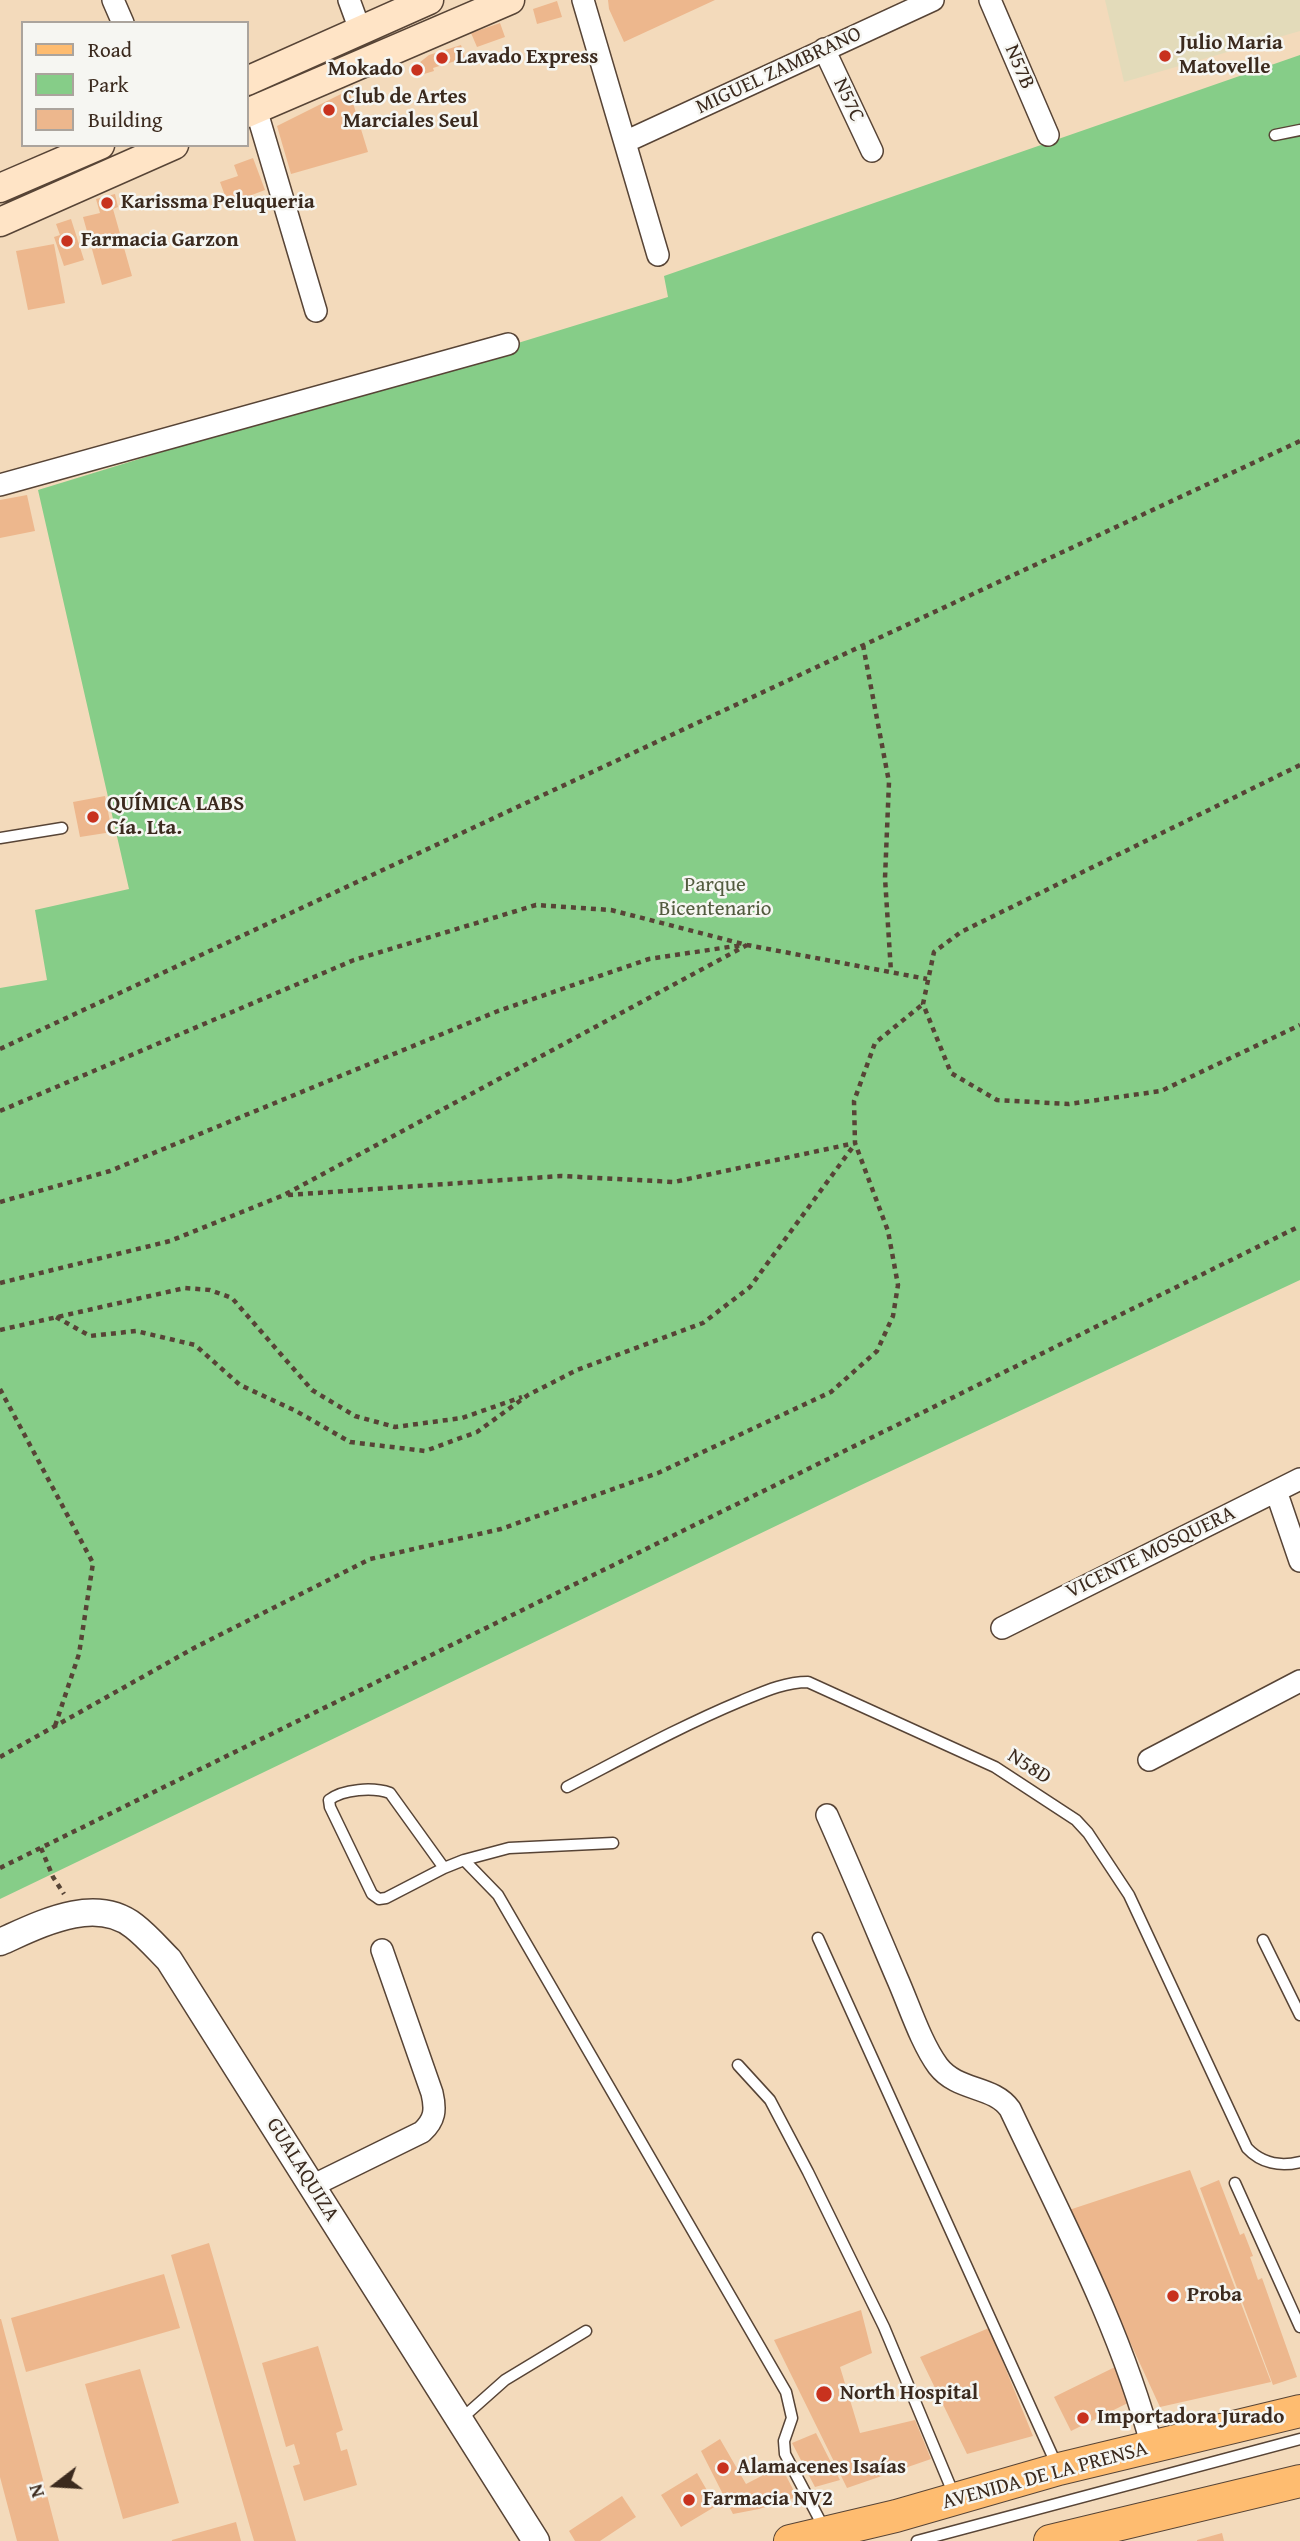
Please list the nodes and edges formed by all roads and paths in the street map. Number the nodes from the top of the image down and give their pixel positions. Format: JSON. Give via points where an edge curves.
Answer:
{"nodes":[{"id":1,"x":113,"y":0,"type":"edge"},
{"id":2,"x":349,"y":0,"type":"edge"},
{"id":3,"x":429,"y":0,"type":"edge"},
{"id":4,"x":510,"y":0,"type":"edge"},
{"id":5,"x":583,"y":0,"type":"edge"},
{"id":6,"x":933,"y":0,"type":"edge"},
{"id":7,"x":990,"y":0,"type":"edge"},
{"id":8,"x":122,"y":21,"type":"edge"},
{"id":9,"x":360,"y":30,"type":"junction"},
{"id":10,"x":824,"y":49,"type":"junction"},
{"id":11,"x":248,"y":81,"type":"edge"},
{"id":12,"x":251,"y":111,"type":"edge"},
{"id":13,"x":1300,"y":130,"type":"edge"},
{"id":14,"x":1048,"y":135,"type":"dead end"},
{"id":15,"x":1275,"y":135,"type":"dead end"},
{"id":16,"x":625,"y":142,"type":"junction"},
{"id":17,"x":95,"y":147,"type":"edge"},
{"id":18,"x":169,"y":147,"type":"edge"},
{"id":19,"x":872,"y":151,"type":"dead end"},
{"id":20,"x":0,"y":188,"type":"edge"},
{"id":21,"x":0,"y":222,"type":"edge"},
{"id":22,"x":658,"y":254,"type":"dead end"},
{"id":23,"x":316,"y":311,"type":"dead end"},
{"id":24,"x":508,"y":344,"type":"dead end"},
{"id":25,"x":1300,"y":440,"type":"edge"},
{"id":26,"x":0,"y":485,"type":"edge"},
{"id":27,"x":863,"y":645,"type":"junction"},
{"id":28,"x":1300,"y":765,"type":"edge"},
{"id":29,"x":62,"y":828,"type":"dead end"},
{"id":30,"x":0,"y":838,"type":"edge"},
{"id":31,"x":747,"y":945,"type":"junction"},
{"id":32,"x":891,"y":972,"type":"junction"},
{"id":33,"x":928,"y":979,"type":"junction"},
{"id":34,"x":923,"y":1004,"type":"junction"},
{"id":35,"x":1300,"y":1025,"type":"edge"},
{"id":36,"x":0,"y":1049,"type":"edge"},
{"id":37,"x":0,"y":1111,"type":"edge"},
{"id":38,"x":855,"y":1143,"type":"junction"},
{"id":39,"x":284,"y":1195,"type":"junction"},
{"id":40,"x":0,"y":1202,"type":"edge"},
{"id":41,"x":1300,"y":1226,"type":"edge"},
{"id":42,"x":0,"y":1283,"type":"edge"},
{"id":43,"x":56,"y":1317,"type":"junction"},
{"id":44,"x":0,"y":1330,"type":"edge"},
{"id":45,"x":0,"y":1389,"type":"edge"},
{"id":46,"x":528,"y":1395,"type":"junction"},
{"id":47,"x":1300,"y":1479,"type":"edge"},
{"id":48,"x":1276,"y":1491,"type":"junction"},
{"id":49,"x":1300,"y":1561,"type":"edge"},
{"id":50,"x":1002,"y":1628,"type":"dead end"},
{"id":51,"x":1300,"y":1681,"type":"edge"},
{"id":52,"x":55,"y":1726,"type":"junction"},
{"id":53,"x":0,"y":1757,"type":"edge"},
{"id":54,"x":1149,"y":1760,"type":"dead end"},
{"id":55,"x":567,"y":1787,"type":"dead end"},
{"id":56,"x":827,"y":1815,"type":"dead end"},
{"id":57,"x":613,"y":1843,"type":"dead end"},
{"id":58,"x":41,"y":1848,"type":"junction"},
{"id":59,"x":464,"y":1860,"type":"junction"},
{"id":60,"x":0,"y":1868,"type":"edge"},
{"id":61,"x":444,"y":1868,"type":"junction"},
{"id":62,"x":89,"y":1914,"type":"junction"},
{"id":63,"x":817,"y":1938,"type":"dead end"},
{"id":64,"x":1263,"y":1940,"type":"dead end"},
{"id":65,"x":0,"y":1942,"type":"edge"},
{"id":66,"x":382,"y":1950,"type":"dead end"},
{"id":67,"x":1300,"y":2015,"type":"edge"},
{"id":68,"x":738,"y":2065,"type":"dead end"},
{"id":69,"x":1300,"y":2162,"type":"edge"},
{"id":70,"x":1235,"y":2183,"type":"dead end"},
{"id":71,"x":312,"y":2186,"type":"junction"},
{"id":72,"x":1300,"y":2327,"type":"edge"},
{"id":73,"x":586,"y":2331,"type":"dead end"},
{"id":74,"x":1293,"y":2418,"type":"edge"},
{"id":75,"x":460,"y":2420,"type":"junction"},
{"id":76,"x":1300,"y":2423,"type":"edge"},
{"id":77,"x":1300,"y":2439,"type":"edge"},
{"id":78,"x":1152,"y":2446,"type":"junction"},
{"id":79,"x":1059,"y":2469,"type":"junction"},
{"id":80,"x":1300,"y":2481,"type":"edge"},
{"id":81,"x":953,"y":2506,"type":"junction"},
{"id":82,"x":831,"y":2537,"type":"edge"},
{"id":83,"x":536,"y":2541,"type":"edge"},
{"id":84,"x":790,"y":2541,"type":"edge"},
{"id":85,"x":917,"y":2541,"type":"edge"},
{"id":86,"x":1051,"y":2541,"type":"edge"}],
"edges":[{"from":1,"to":8,"type":"street"},
{"from":2,"to":9,"type":"street"},
{"from":3,"to":9,"type":"main road"},
{"from":4,"to":12,"type":"main road"},
{"from":5,"to":16,"type":"street"},
{"from":6,"to":10,"type":"street","name":"MIGUEL ZAMBRANO"},
{"from":7,"to":14,"type":"street","name":"N57B"},
{"from":9,"to":11,"type":"main road"},
{"from":10,"to":16,"type":"street","name":"MIGUEL ZAMBRANO"},
{"from":10,"to":19,"type":"street","name":"N57C"},
{"from":12,"to":23,"type":"street"},
{"from":13,"to":15,"type":"lane"},
{"from":16,"to":22,"type":"street"},
{"from":17,"to":20,"type":"main road"},
{"from":18,"to":21,"type":"main road"},
{"from":24,"to":26,"type":"street"},
{"from":25,"to":27,"type":"path"},
{"from":27,"to":32,"type":"path","via":[[889,782],[885,877]]},
{"from":27,"to":36,"type":"path"},
{"from":28,"to":33,"type":"path","via":[[961,932],[934,952]]},
{"from":29,"to":30,"type":"lane"},
{"from":31,"to":32,"type":"path"},
{"from":31,"to":37,"type":"path","via":[[611,910],[536,905],[354,960]]},
{"from":31,"to":39,"type":"path"},
{"from":31,"to":40,"type":"path","via":[[649,960],[523,1002],[110,1171]]},
{"from":32,"to":33,"type":"path"},
{"from":33,"to":34,"type":"path"},
{"from":34,"to":35,"type":"path","via":[[951,1073],[997,1100],[1069,1104],[1161,1091]]},
{"from":34,"to":38,"type":"path","via":[[874,1043],[854,1101]]},
{"from":38,"to":39,"type":"path","via":[[674,1182],[561,1176]]},
{"from":38,"to":46,"type":"path","via":[[750,1287],[703,1323],[577,1370]]},
{"from":38,"to":52,"type":"path","via":[[888,1231],[898,1285],[893,1316],[877,1351],[831,1392],[659,1473],[501,1529],[370,1559],[194,1648]]},
{"from":39,"to":42,"type":"path","via":[[170,1241]]},
{"from":41,"to":58,"type":"path"},
{"from":43,"to":44,"type":"path"},
{"from":43,"to":46,"type":"path","via":[[90,1336],[136,1331],[194,1345],[240,1385],[350,1442],[425,1451],[477,1432]]},
{"from":43,"to":46,"type":"path","via":[[185,1288],[210,1290],[232,1298],[312,1390],[355,1416],[395,1427],[462,1418]]},
{"from":45,"to":52,"type":"path","via":[[93,1563],[79,1654]]},
{"from":47,"to":48,"type":"street","name":"VICENTE MOSQUERA"},
{"from":48,"to":49,"type":"street"},
{"from":48,"to":50,"type":"street","name":"VICENTE MOSQUERA"},
{"from":51,"to":54,"type":"street"},
{"from":52,"to":53,"type":"path"},
{"from":55,"to":69,"type":"lane","name":"N58D","via":[[704,1716],[798,1682],[807,1682],[995,1767],[1076,1820],[1088,1833],[1129,1895],[1247,2148],[1265,2161]]},
{"from":56,"to":78,"type":"street","via":[[937,2064],[958,2083],[995,2096],[1010,2109],[1123,2354]]},
{"from":57,"to":59,"type":"lane","via":[[509,1848]]},
{"from":58,"to":60,"type":"path"},
{"from":58,"to":62,"type":"path","via":[[58,1886]]},
{"from":59,"to":61,"type":"lane"},
{"from":59,"to":82,"type":"lane","via":[[498,1895],[786,2392],[792,2418],[785,2454]]},
{"from":61,"to":61,"type":"lane","via":[[390,1793],[366,1790],[329,1800],[372,1894],[379,1899]]},
{"from":62,"to":65,"type":"street","name":"GUALAQUIZA","via":[[61,1917]]},
{"from":62,"to":71,"type":"street","name":"GUALAQUIZA","via":[[111,1915],[134,1925],[169,1960]]},
{"from":63,"to":79,"type":"lane"},
{"from":64,"to":67,"type":"lane"},
{"from":66,"to":71,"type":"street","via":[[432,2093],[435,2116],[422,2132]]},
{"from":68,"to":81,"type":"lane","via":[[770,2100],[884,2327]]},
{"from":70,"to":72,"type":"lane"},
{"from":71,"to":75,"type":"street","name":"GUALAQUIZA"},
{"from":73,"to":75,"type":"lane","via":[[505,2380]]},
{"from":74,"to":76,"type":"lane"},
{"from":74,"to":78,"type":"main road","name":"AVENIDA DE LA PRENSA"},
{"from":75,"to":83,"type":"street","name":"GUALAQUIZA"},
{"from":77,"to":85,"type":"lane"},
{"from":78,"to":79,"type":"main road","name":"AVENIDA DE LA PRENSA"},
{"from":79,"to":81,"type":"main road","name":"AVENIDA DE LA PRENSA"},
{"from":80,"to":86,"type":"main road"},
{"from":81,"to":82,"type":"main road","name":"AVENIDA DE LA PRENSA"},
{"from":82,"to":84,"type":"main road","name":"AVENIDA DE LA PRENSA"}]}
